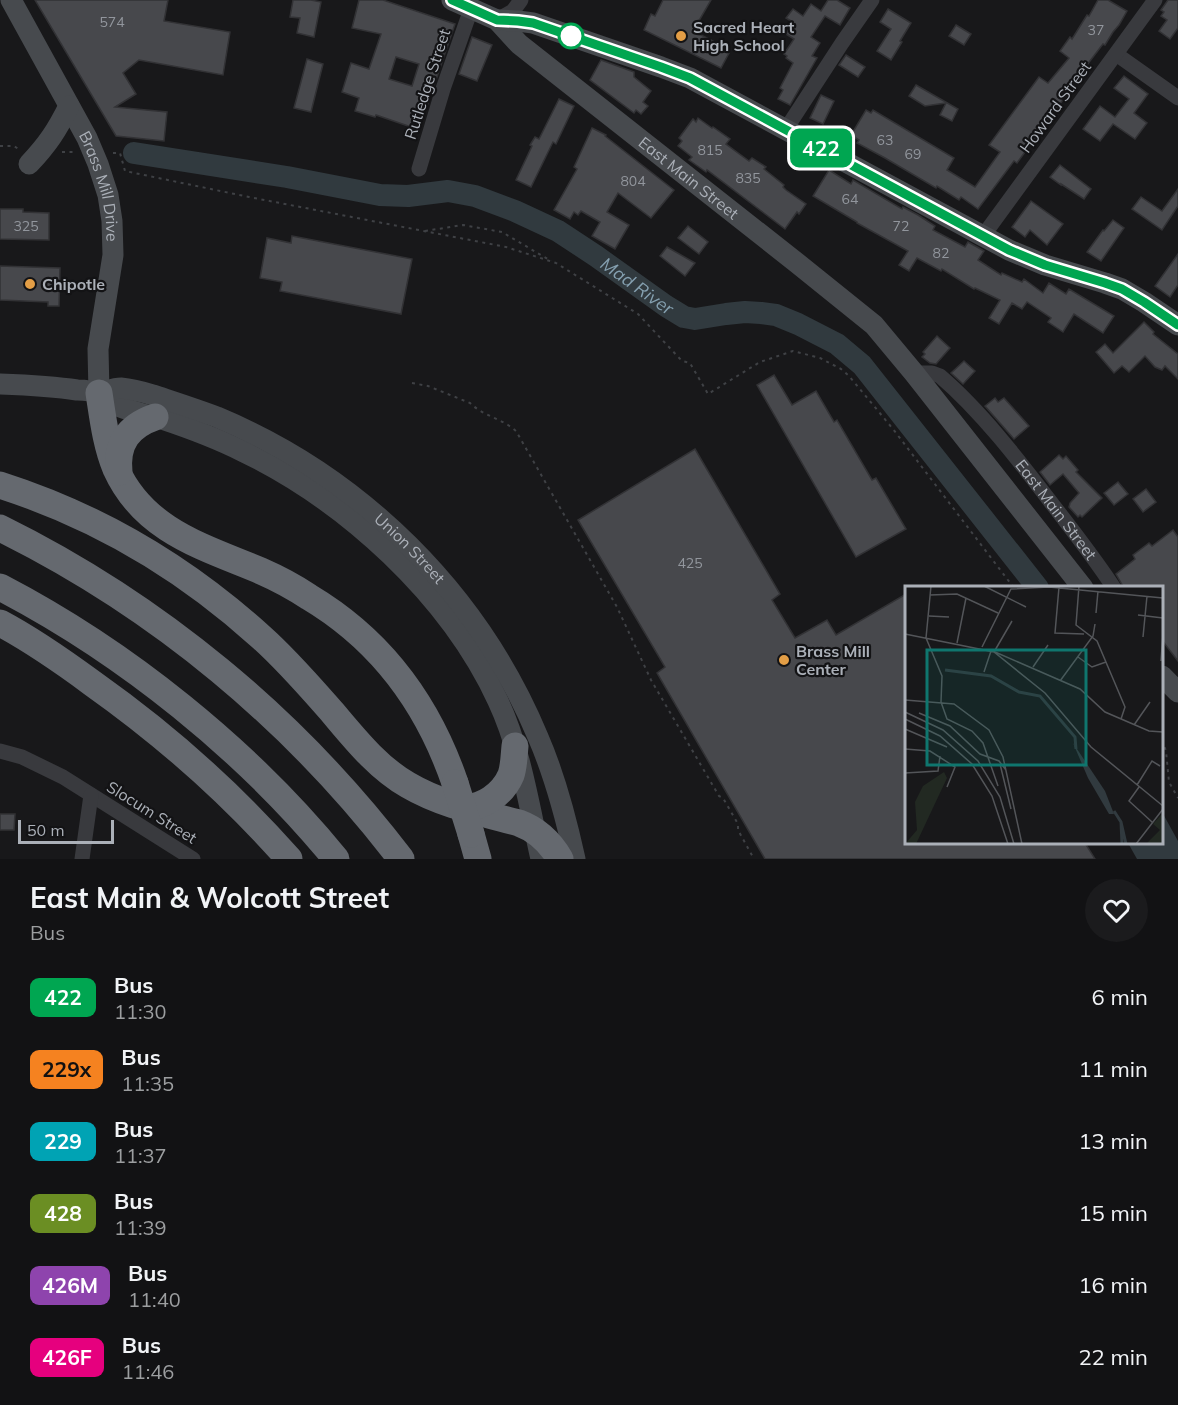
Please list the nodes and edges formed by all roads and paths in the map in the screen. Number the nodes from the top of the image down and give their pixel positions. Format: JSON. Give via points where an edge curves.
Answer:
{"nodes":[{"id":1,"x":11,"y":0,"type":"edge"},
{"id":2,"x":521,"y":0,"type":"edge"},
{"id":3,"x":872,"y":0,"type":"edge"},
{"id":4,"x":1155,"y":0,"type":"edge"},
{"id":5,"x":461,"y":5,"type":"edge"},
{"id":6,"x":497,"y":20,"type":"junction"},
{"id":7,"x":1116,"y":54,"type":"junction"},
{"id":8,"x":1178,"y":98,"type":"edge"},
{"id":9,"x":69,"y":106,"type":"junction"},
{"id":10,"x":786,"y":129,"type":"junction"},
{"id":11,"x":120,"y":153,"type":"dead end"},
{"id":12,"x":29,"y":164,"type":"dead end"},
{"id":13,"x":419,"y":170,"type":"dead end"},
{"id":14,"x":422,"y":231,"type":"junction"},
{"id":15,"x":983,"y":236,"type":"junction"},
{"id":16,"x":556,"y":263,"type":"junction"},
{"id":17,"x":1178,"y":325,"type":"edge"},
{"id":18,"x":914,"y":373,"type":"junction"},
{"id":19,"x":412,"y":383,"type":"dead end"},
{"id":20,"x":0,"y":384,"type":"edge"},
{"id":21,"x":99,"y":393,"type":"junction"},
{"id":22,"x":155,"y":417,"type":"junction"},
{"id":23,"x":120,"y":476,"type":"junction"},
{"id":24,"x":0,"y":485,"type":"edge"},
{"id":25,"x":0,"y":528,"type":"edge"},
{"id":26,"x":377,"y":529,"type":"junction"},
{"id":27,"x":1012,"y":586,"type":"edge"},
{"id":28,"x":1081,"y":586,"type":"edge"},
{"id":29,"x":1113,"y":586,"type":"edge"},
{"id":30,"x":0,"y":587,"type":"edge"},
{"id":31,"x":0,"y":623,"type":"edge"},
{"id":32,"x":0,"y":638,"type":"edge"},
{"id":33,"x":1163,"y":678,"type":"edge"},
{"id":34,"x":1178,"y":692,"type":"edge"},
{"id":35,"x":145,"y":723,"type":"junction"},
{"id":36,"x":1163,"y":744,"type":"edge"},
{"id":37,"x":515,"y":747,"type":"junction"},
{"id":38,"x":0,"y":751,"type":"edge"},
{"id":39,"x":91,"y":795,"type":"junction"},
{"id":40,"x":458,"y":795,"type":"junction"},
{"id":41,"x":1178,"y":798,"type":"edge"},
{"id":42,"x":534,"y":830,"type":"junction"},
{"id":43,"x":474,"y":846,"type":"edge"},
{"id":44,"x":82,"y":859,"type":"edge"},
{"id":45,"x":193,"y":859,"type":"edge"},
{"id":46,"x":289,"y":859,"type":"edge"},
{"id":47,"x":336,"y":859,"type":"edge"},
{"id":48,"x":401,"y":859,"type":"edge"},
{"id":49,"x":541,"y":859,"type":"edge"},
{"id":50,"x":560,"y":859,"type":"edge"},
{"id":51,"x":575,"y":859,"type":"edge"},
{"id":52,"x":754,"y":859,"type":"edge"}],
"edges":[{"from":1,"to":9,"type":"main road","name":"Brass Mill Drive"},
{"from":2,"to":6,"type":"street","via":[[513,11]]},
{"from":3,"to":10,"type":"street"},
{"from":4,"to":7,"type":"street","name":"Howard Street"},
{"from":5,"to":6,"type":"main road","name":"East Main Street"},
{"from":5,"to":13,"type":"street","name":"Rutledge Street"},
{"from":6,"to":10,"type":"main road","via":[[533,23],[677,73]]},
{"from":6,"to":18,"type":"main road","name":"East Main Street","via":[[519,44],[858,311]]},
{"from":7,"to":8,"type":"street"},
{"from":7,"to":15,"type":"street","name":"Howard Street"},
{"from":9,"to":12,"type":"main road","via":[[57,132]]},
{"from":9,"to":21,"type":"main road","name":"Brass Mill Drive","via":[[98,164],[112,221],[111,266],[98,349]]},
{"from":10,"to":15,"type":"main road"},
{"from":11,"to":14,"type":"path","via":[[125,171]]},
{"from":14,"to":16,"type":"path","via":[[506,247]]},
{"from":14,"to":16,"type":"path","via":[[463,225],[502,232]]},
{"from":15,"to":17,"type":"main road","via":[[1036,262],[1122,289]]},
{"from":16,"to":27,"type":"path","via":[[638,314],[682,361],[690,363],[708,394],[760,362],[793,351],[841,369],[893,429]]},
{"from":18,"to":28,"type":"main road","name":"East Main Street"},
{"from":18,"to":29,"type":"street","name":"East Main Street","via":[[940,376],[967,402],[1036,483]]},
{"from":19,"to":52,"type":"path","via":[[470,403],[516,431],[617,607],[651,680],[738,824]]},
{"from":20,"to":21,"type":"main road","name":"Union Street"},
{"from":21,"to":22,"type":"main road","name":"Union Street","via":[[118,406]]},
{"from":21,"to":23,"type":"highway","via":[[108,445]]},
{"from":21,"to":26,"type":"main road","name":"Union Street","via":[[120,388],[139,392],[239,427],[283,450],[355,498]]},
{"from":22,"to":23,"type":"highway","via":[[124,439]]},
{"from":22,"to":26,"type":"main road","name":"Union Street","via":[[265,463]]},
{"from":23,"to":40,"type":"highway","via":[[137,502],[162,525],[292,587],[359,633],[392,666],[415,697],[438,738]]},
{"from":24,"to":40,"type":"highway","via":[[101,526],[190,579],[275,649],[354,738],[399,780],[431,797]]},
{"from":25,"to":48,"type":"highway","via":[[118,595],[225,674],[320,763]]},
{"from":26,"to":37,"type":"main road","name":"Union Street","via":[[470,651],[498,700]]},
{"from":26,"to":51,"type":"main road","name":"Union Street","via":[[415,551],[476,625],[504,668],[545,755]]},
{"from":30,"to":47,"type":"highway","via":[[93,642],[178,704],[265,782]]},
{"from":31,"to":35,"type":"highway","via":[[83,676]]},
{"from":32,"to":35,"type":"highway"},
{"from":33,"to":34,"type":"main road"},
{"from":35,"to":46,"type":"highway","via":[[227,794]]},
{"from":36,"to":41,"type":"path","via":[[1169,782]]},
{"from":37,"to":40,"type":"highway","via":[[511,774],[497,794],[468,808]]},
{"from":37,"to":42,"type":"main road","name":"Union Street"},
{"from":38,"to":39,"type":"street","name":"Slocum Street","via":[[44,766]]},
{"from":39,"to":44,"type":"street"},
{"from":39,"to":45,"type":"street","name":"Slocum Street"},
{"from":40,"to":42,"type":"highway"},
{"from":40,"to":43,"type":"highway","bridge":true},
{"from":42,"to":49,"type":"main road","name":"Union Street"},
{"from":42,"to":50,"type":"highway"}]}
